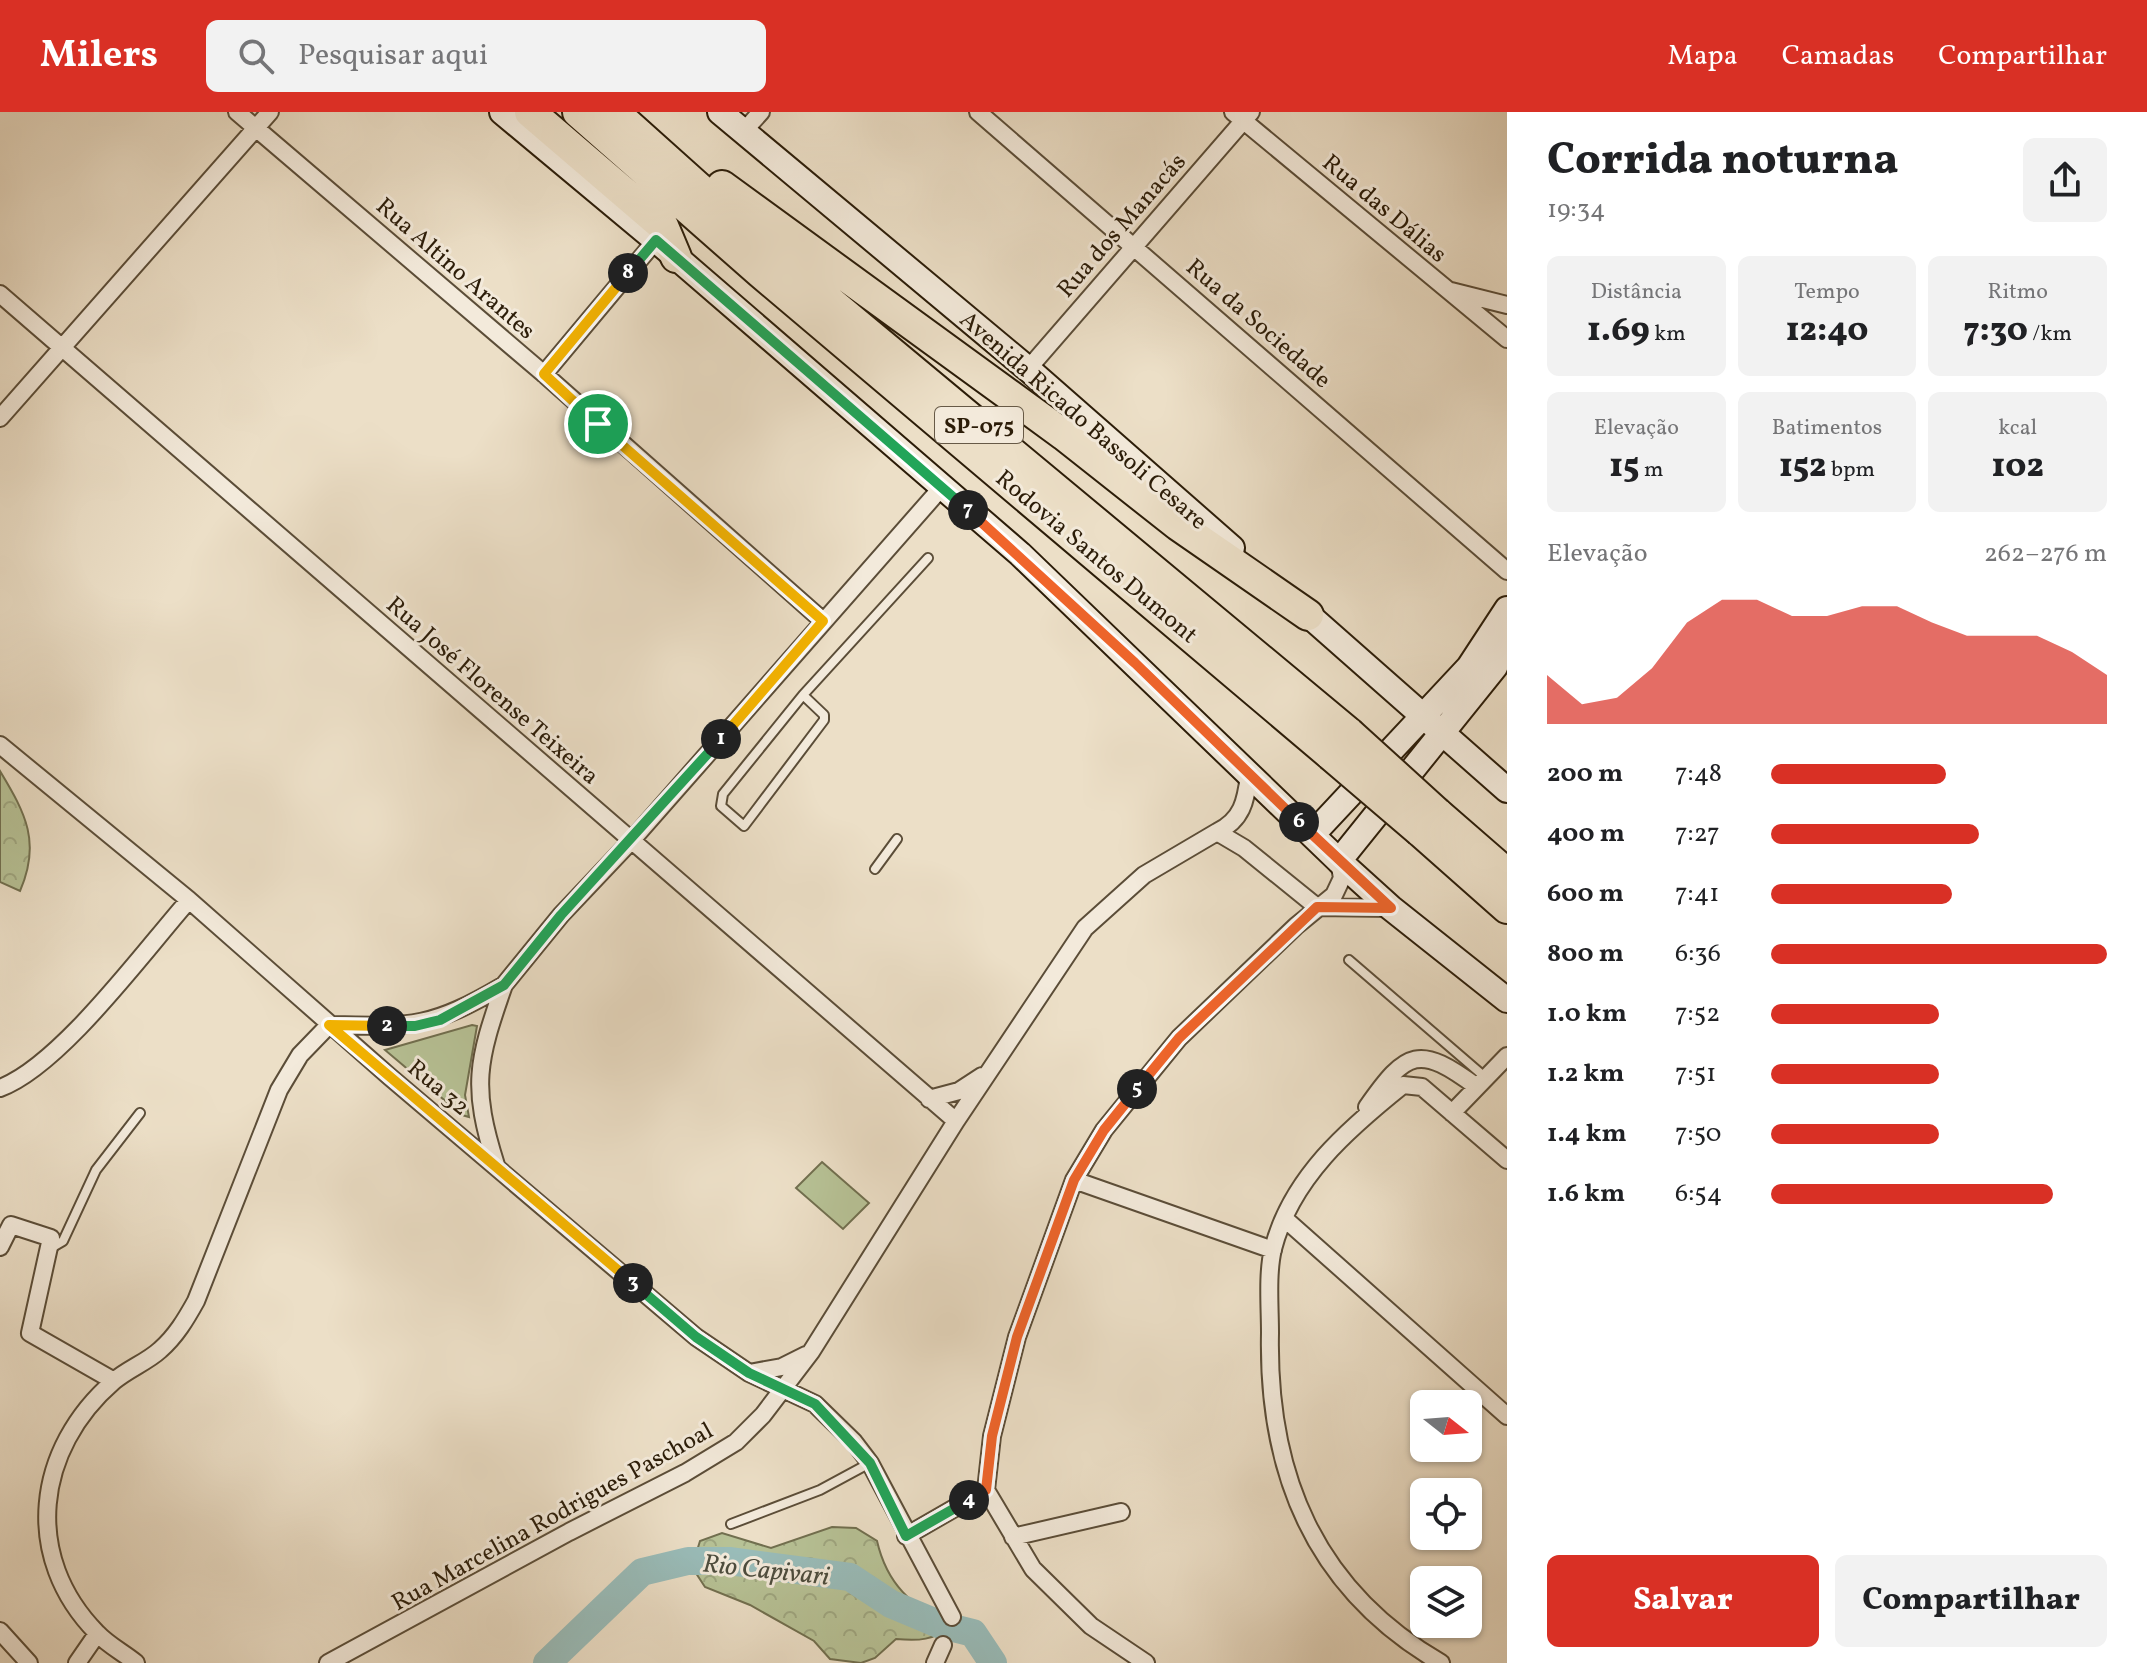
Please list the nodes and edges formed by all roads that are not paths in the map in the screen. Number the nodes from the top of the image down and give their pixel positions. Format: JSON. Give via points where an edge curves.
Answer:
{"nodes":[{"id":1,"x":237,"y":112,"type":"edge"},
{"id":2,"x":270,"y":112,"type":"edge"},
{"id":3,"x":502,"y":112,"type":"edge"},
{"id":4,"x":530,"y":112,"type":"edge"},
{"id":5,"x":578,"y":112,"type":"edge"},
{"id":6,"x":614,"y":112,"type":"edge"},
{"id":7,"x":720,"y":112,"type":"edge"},
{"id":8,"x":761,"y":112,"type":"edge"},
{"id":9,"x":978,"y":112,"type":"edge"},
{"id":10,"x":1242,"y":115,"type":"edge"},
{"id":11,"x":255,"y":128,"type":"junction"},
{"id":12,"x":743,"y":132,"type":"junction"},
{"id":13,"x":643,"y":137,"type":"junction"},
{"id":14,"x":1135,"y":247,"type":"junction"},
{"id":15,"x":666,"y":248,"type":"junction"},
{"id":16,"x":1445,"y":289,"type":"junction"},
{"id":17,"x":0,"y":294,"type":"edge"},
{"id":18,"x":1507,"y":305,"type":"edge"},
{"id":19,"x":1507,"y":339,"type":"edge"},
{"id":20,"x":62,"y":347,"type":"junction"},
{"id":21,"x":1028,"y":369,"type":"junction"},
{"id":22,"x":544,"y":374,"type":"junction"},
{"id":23,"x":0,"y":418,"type":"edge"},
{"id":24,"x":942,"y":487,"type":"junction"},
{"id":25,"x":928,"y":558,"type":"dead end"},
{"id":26,"x":1507,"y":571,"type":"edge"},
{"id":27,"x":1507,"y":609,"type":"edge"},
{"id":28,"x":1308,"y":615,"type":"junction"},
{"id":29,"x":823,"y":621,"type":"junction"},
{"id":30,"x":1507,"y":639,"type":"edge"},
{"id":31,"x":803,"y":695,"type":"junction"},
{"id":32,"x":1420,"y":716,"type":"junction"},
{"id":33,"x":1441,"y":734,"type":"junction"},
{"id":34,"x":1340,"y":744,"type":"junction"},
{"id":35,"x":1,"y":747,"type":"edge"},
{"id":36,"x":1249,"y":775,"type":"junction"},
{"id":37,"x":1507,"y":790,"type":"edge"},
{"id":38,"x":1428,"y":822,"type":"junction"},
{"id":39,"x":1217,"y":832,"type":"junction"},
{"id":40,"x":1312,"y":835,"type":"junction"},
{"id":41,"x":897,"y":839,"type":"dead end"},
{"id":42,"x":632,"y":840,"type":"junction"},
{"id":43,"x":1339,"y":861,"type":"junction"},
{"id":44,"x":875,"y":869,"type":"dead end"},
{"id":45,"x":1507,"y":874,"type":"edge"},
{"id":46,"x":189,"y":900,"type":"junction"},
{"id":47,"x":1317,"y":907,"type":"junction"},
{"id":48,"x":1391,"y":908,"type":"junction"},
{"id":49,"x":1507,"y":908,"type":"edge"},
{"id":50,"x":1349,"y":960,"type":"dead end"},
{"id":51,"x":504,"y":985,"type":"junction"},
{"id":52,"x":1507,"y":1000,"type":"edge"},
{"id":53,"x":329,"y":1025,"type":"junction"},
{"id":54,"x":1507,"y":1056,"type":"edge"},
{"id":55,"x":989,"y":1070,"type":"junction"},
{"id":56,"x":1482,"y":1083,"type":"junction"},
{"id":57,"x":0,"y":1088,"type":"edge"},
{"id":58,"x":929,"y":1099,"type":"junction"},
{"id":59,"x":140,"y":1113,"type":"dead end"},
{"id":60,"x":1452,"y":1113,"type":"junction"},
{"id":61,"x":956,"y":1121,"type":"junction"},
{"id":62,"x":1357,"y":1122,"type":"junction"},
{"id":63,"x":1507,"y":1160,"type":"edge"},
{"id":64,"x":497,"y":1167,"type":"junction"},
{"id":65,"x":1074,"y":1180,"type":"junction"},
{"id":66,"x":1285,"y":1219,"type":"junction"},
{"id":67,"x":0,"y":1247,"type":"edge"},
{"id":68,"x":51,"y":1248,"type":"junction"},
{"id":69,"x":1273,"y":1250,"type":"junction"},
{"id":70,"x":811,"y":1352,"type":"junction"},
{"id":71,"x":749,"y":1373,"type":"junction"},
{"id":72,"x":114,"y":1381,"type":"junction"},
{"id":73,"x":784,"y":1390,"type":"junction"},
{"id":74,"x":1507,"y":1416,"type":"edge"},
{"id":75,"x":870,"y":1463,"type":"junction"},
{"id":76,"x":986,"y":1490,"type":"junction"},
{"id":77,"x":1121,"y":1512,"type":"dead end"},
{"id":78,"x":731,"y":1524,"type":"dead end"},
{"id":79,"x":906,"y":1536,"type":"junction"},
{"id":80,"x":1013,"y":1537,"type":"junction"},
{"id":81,"x":952,"y":1617,"type":"dead end"},
{"id":82,"x":0,"y":1631,"type":"edge"},
{"id":83,"x":97,"y":1634,"type":"junction"},
{"id":84,"x":943,"y":1645,"type":"dead end"},
{"id":85,"x":339,"y":1661,"type":"edge"},
{"id":86,"x":29,"y":1663,"type":"edge"},
{"id":87,"x":77,"y":1663,"type":"edge"},
{"id":88,"x":136,"y":1663,"type":"edge"},
{"id":89,"x":935,"y":1663,"type":"edge"},
{"id":90,"x":1146,"y":1663,"type":"edge"},
{"id":91,"x":1441,"y":1663,"type":"edge"}],
"edges":[{"from":1,"to":11,"type":"street","name":"Rua Altino Arantes"},
{"from":2,"to":11,"type":"street"},
{"from":3,"to":15,"type":"street"},
{"from":4,"to":15,"type":"highway","via":[[663,226]]},
{"from":5,"to":34,"type":"highway","name":"Rodovia Santos Dumont","number":"SP-075","via":[[761,273]]},
{"from":6,"to":13,"type":"highway","name":"Rodovia Santos Dumont","number":"SP-075"},
{"from":7,"to":12,"type":"street","name":"Avenida Ricado Bassoli Cesare"},
{"from":8,"to":12,"type":"street"},
{"from":9,"to":14,"type":"street","name":"Rua da Sociedade"},
{"from":10,"to":14,"type":"street","name":"Rua dos Manacás"},
{"from":10,"to":16,"type":"street","name":"Rua das Dálias"},
{"from":11,"to":20,"type":"street"},
{"from":11,"to":22,"type":"street","name":"Rua Altino Arantes"},
{"from":12,"to":21,"type":"street","name":"Avenida Ricado Bassoli Cesare"},
{"from":13,"to":28,"type":"highway","via":[[679,150],[1178,525]]},
{"from":13,"to":34,"type":"highway","name":"Rodovia Santos Dumont","number":"SP-075"},
{"from":14,"to":21,"type":"street","name":"Rua dos Manacás"},
{"from":14,"to":26,"type":"street","name":"Rua da Sociedade"},
{"from":15,"to":22,"type":"street"},
{"from":15,"to":24,"type":"street"},
{"from":16,"to":18,"type":"street"},
{"from":16,"to":19,"type":"street","name":"Rua das Dálias"},
{"from":17,"to":20,"type":"street","name":"Rua José Florense Teixeira"},
{"from":20,"to":23,"type":"street"},
{"from":20,"to":42,"type":"street","name":"Rua José Florense Teixeira"},
{"from":21,"to":28,"type":"street","name":"Avenida Ricado Bassoli Cesare"},
{"from":22,"to":29,"type":"street","name":"Rua Altino Arantes"},
{"from":24,"to":29,"type":"street"},
{"from":24,"to":36,"type":"street","via":[[1020,554]]},
{"from":25,"to":31,"type":"lane"},
{"from":27,"to":32,"type":"street","via":[[1469,667]]},
{"from":28,"to":32,"type":"street","name":"Avenida Ricado Bassoli Cesare"},
{"from":29,"to":42,"type":"street"},
{"from":30,"to":33,"type":"street","via":[[1495,667]]},
{"from":31,"to":31,"type":"lane","via":[[720,801],[744,826],[824,720]]},
{"from":32,"to":33,"type":"street","name":"Avenida Ricado Bassoli Cesare"},
{"from":32,"to":40,"type":"street"},
{"from":33,"to":37,"type":"street","name":"Avenida Ricado Bassoli Cesare"},
{"from":33,"to":43,"type":"street"},
{"from":34,"to":38,"type":"highway","name":"Rodovia Santos Dumont","number":"SP-075","bridge":true},
{"from":35,"to":46,"type":"street","name":"Rua 32"},
{"from":36,"to":39,"type":"street","name":"Rua Marcelina Rodrigues Paschoal","via":[[1240,813],[1232,825]]},
{"from":36,"to":40,"type":"street"},
{"from":38,"to":45,"type":"highway","name":"Rodovia Santos Dumont","number":"SP-075"},
{"from":38,"to":49,"type":"highway","name":"Rodovia Santos Dumont","number":"SP-075"},
{"from":39,"to":47,"type":"street"},
{"from":39,"to":55,"type":"street","name":"Rua Marcelina Rodrigues Paschoal","via":[[1144,875],[1085,928]]},
{"from":40,"to":43,"type":"street"},
{"from":41,"to":44,"type":"lane"},
{"from":42,"to":51,"type":"street"},
{"from":42,"to":58,"type":"street","name":"Rua José Florense Teixeira"},
{"from":43,"to":47,"type":"street","via":[[1339,888]]},
{"from":43,"to":48,"type":"street"},
{"from":46,"to":53,"type":"street","name":"Rua 32"},
{"from":46,"to":57,"type":"street","via":[[62,1044],[36,1069]]},
{"from":47,"to":48,"type":"street"},
{"from":47,"to":65,"type":"street","via":[[1179,1038],[1104,1130]]},
{"from":48,"to":52,"type":"street"},
{"from":50,"to":56,"type":"lane"},
{"from":51,"to":53,"type":"street","via":[[440,1020],[415,1026]]},
{"from":51,"to":64,"type":"street","via":[[480,1059],[478,1092]]},
{"from":53,"to":64,"type":"street","name":"Rua 32"},
{"from":53,"to":72,"type":"street","via":[[300,1055],[279,1090],[196,1301],[180,1328],[159,1351]]},
{"from":54,"to":56,"type":"street"},
{"from":55,"to":58,"type":"street","name":"Rua Marcelina Rodrigues Paschoal","via":[[959,1091]]},
{"from":55,"to":61,"type":"street","name":"Rua Marcelina Rodrigues Paschoal"},
{"from":56,"to":60,"type":"street"},
{"from":56,"to":62,"type":"street","via":[[1423,1057],[1408,1060],[1391,1074]]},
{"from":58,"to":61,"type":"street","name":"Rua José Florense Teixeira"},
{"from":59,"to":68,"type":"lane","via":[[96,1170],[63,1241]]},
{"from":60,"to":62,"type":"street","via":[[1422,1087],[1403,1085]]},
{"from":60,"to":63,"type":"street"},
{"from":61,"to":70,"type":"street","name":"Rua Marcelina Rodrigues Paschoal"},
{"from":62,"to":66,"type":"street","via":[[1321,1159]]},
{"from":64,"to":71,"type":"street","name":"Rua 32","via":[[696,1337]]},
{"from":65,"to":69,"type":"street"},
{"from":65,"to":76,"type":"street","via":[[1017,1337],[992,1436]]},
{"from":66,"to":69,"type":"street"},
{"from":66,"to":74,"type":"street"},
{"from":67,"to":68,"type":"street","via":[[11,1225],[47,1235]]},
{"from":68,"to":72,"type":"street","via":[[30,1333]]},
{"from":69,"to":91,"type":"street","via":[[1272,1417],[1296,1506],[1328,1562],[1366,1610],[1402,1641]]},
{"from":70,"to":71,"type":"street","via":[[782,1367]]},
{"from":70,"to":73,"type":"street","name":"Rua Marcelina Rodrigues Paschoal"},
{"from":71,"to":73,"type":"street","name":"Rua 32"},
{"from":72,"to":83,"type":"street","via":[[63,1445],[46,1504],[48,1549],[68,1594]]},
{"from":73,"to":75,"type":"street","name":"Rua 32","via":[[815,1404]]},
{"from":73,"to":85,"type":"street","name":"Rua Marcelina Rodrigues Paschoal","via":[[736,1442]]},
{"from":75,"to":78,"type":"lane","via":[[820,1490]]},
{"from":75,"to":79,"type":"street","name":"Rua 32"},
{"from":76,"to":79,"type":"street"},
{"from":76,"to":80,"type":"street"},
{"from":77,"to":80,"type":"street"},
{"from":79,"to":81,"type":"street","name":"Rua 32"},
{"from":80,"to":90,"type":"street","via":[[1059,1598]]},
{"from":82,"to":86,"type":"street"},
{"from":83,"to":87,"type":"street"},
{"from":83,"to":88,"type":"street"},
{"from":84,"to":89,"type":"street"}]}
